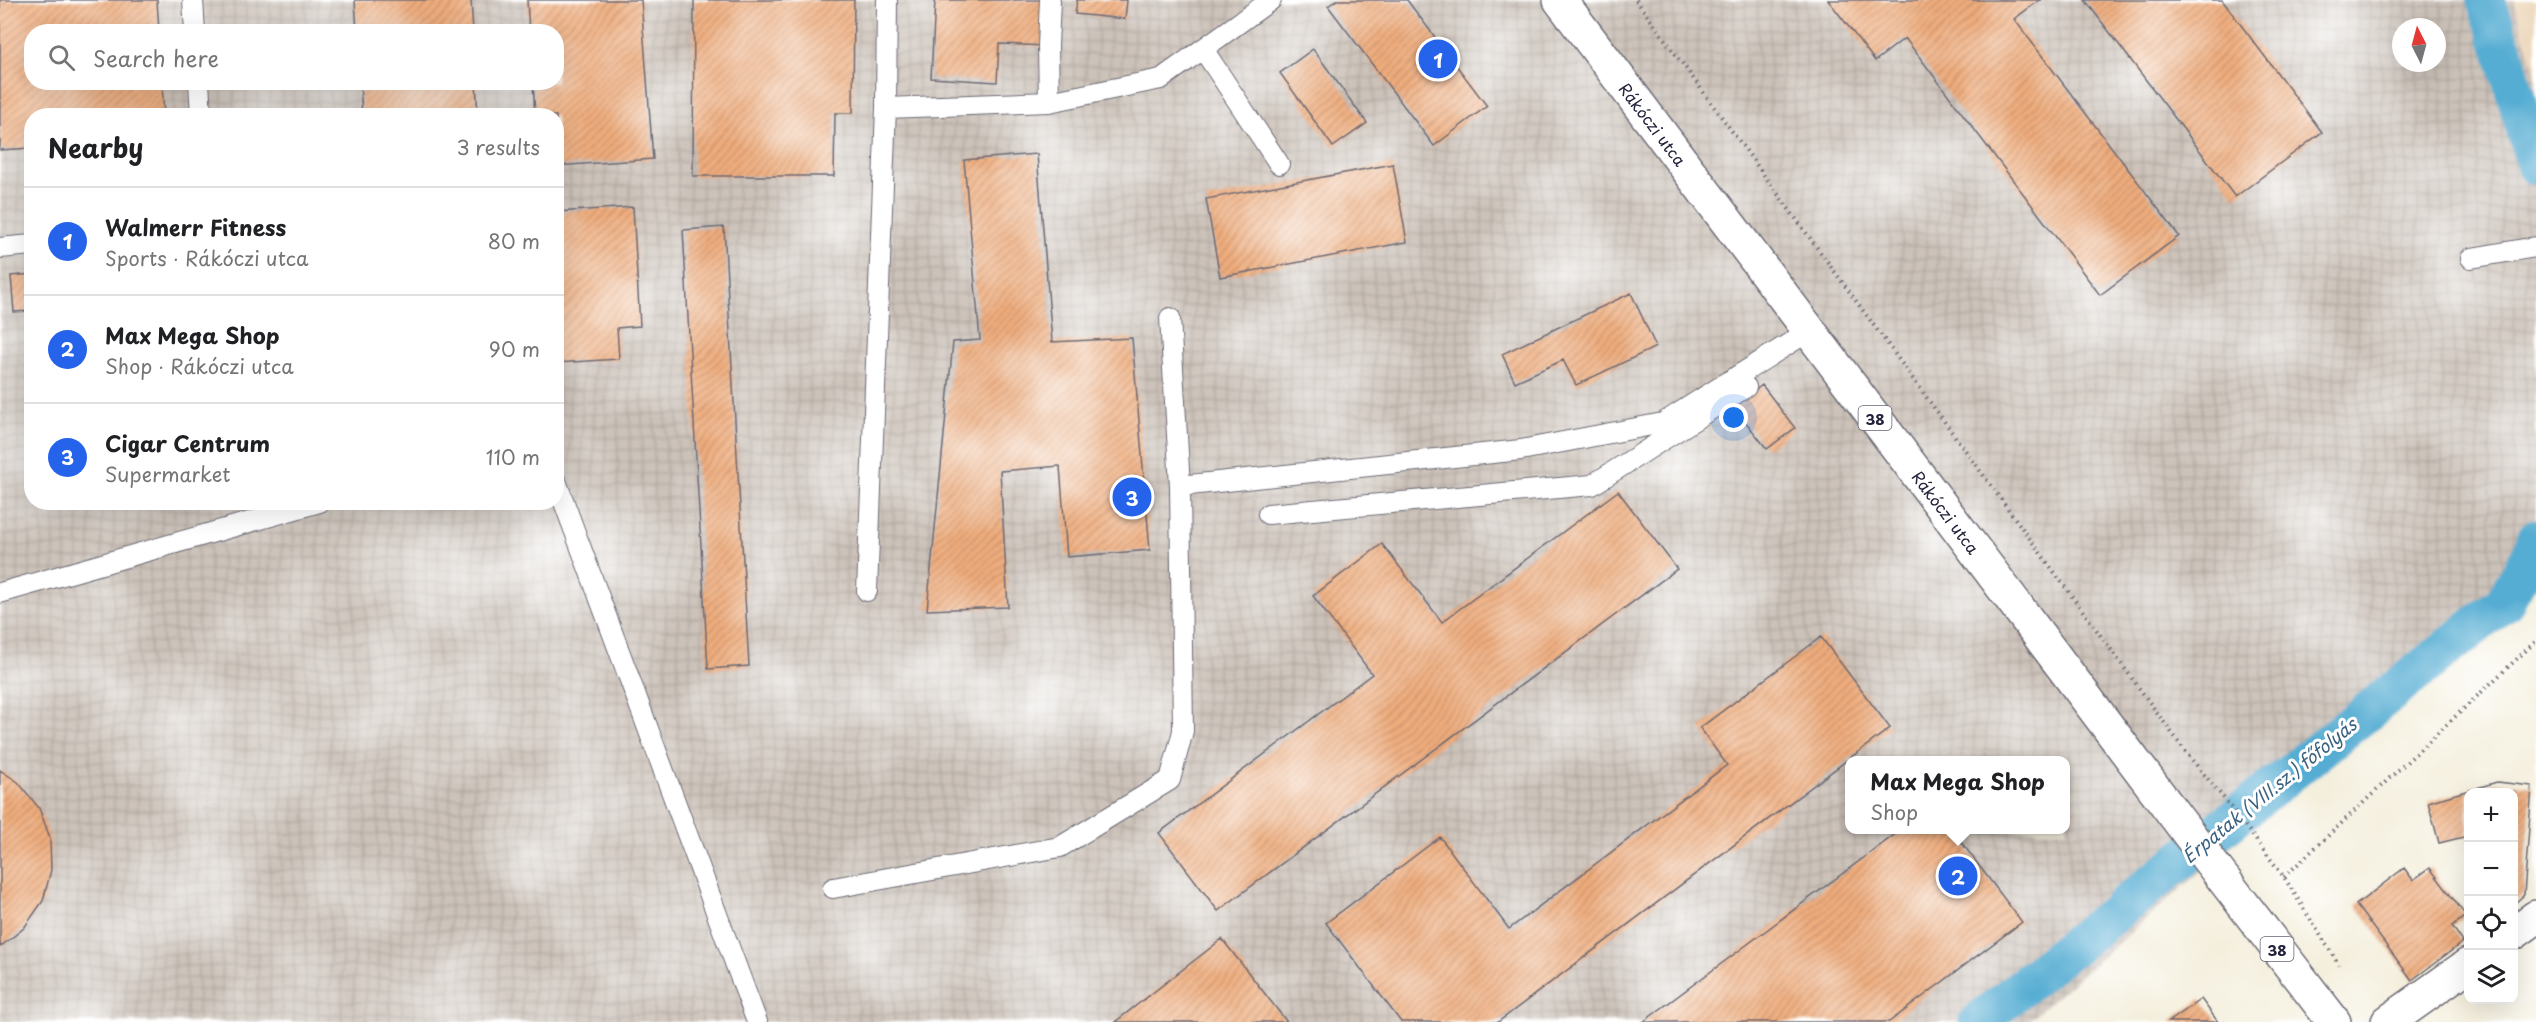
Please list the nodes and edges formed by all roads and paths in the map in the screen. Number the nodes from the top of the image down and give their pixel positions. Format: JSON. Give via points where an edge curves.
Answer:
{"nodes":[{"id":1,"x":193,"y":0,"type":"edge"},
{"id":2,"x":887,"y":0,"type":"edge"},
{"id":3,"x":1050,"y":0,"type":"edge"},
{"id":4,"x":1271,"y":0,"type":"edge"},
{"id":5,"x":1560,"y":0,"type":"edge"},
{"id":6,"x":1636,"y":0,"type":"edge"},
{"id":7,"x":194,"y":24,"type":"edge"},
{"id":8,"x":1203,"y":49,"type":"junction"},
{"id":9,"x":199,"y":90,"type":"edge"},
{"id":10,"x":1049,"y":102,"type":"junction"},
{"id":11,"x":201,"y":108,"type":"edge"},
{"id":12,"x":886,"y":108,"type":"junction"},
{"id":13,"x":1280,"y":164,"type":"dead end"},
{"id":14,"x":24,"y":246,"type":"edge"},
{"id":15,"x":2536,"y":247,"type":"edge"},
{"id":16,"x":0,"y":248,"type":"edge"},
{"id":17,"x":2471,"y":258,"type":"dead end"},
{"id":18,"x":1170,"y":318,"type":"dead end"},
{"id":19,"x":1809,"y":331,"type":"junction"},
{"id":20,"x":1764,"y":360,"type":"junction"},
{"id":21,"x":1180,"y":486,"type":"junction"},
{"id":22,"x":564,"y":503,"type":"edge"},
{"id":23,"x":292,"y":510,"type":"edge"},
{"id":24,"x":1268,"y":514,"type":"dead end"},
{"id":25,"x":867,"y":591,"type":"dead end"},
{"id":26,"x":0,"y":593,"type":"edge"},
{"id":27,"x":2536,"y":641,"type":"edge"},
{"id":28,"x":2284,"y":877,"type":"junction"},
{"id":29,"x":833,"y":888,"type":"dead end"},
{"id":30,"x":2536,"y":917,"type":"edge"},
{"id":31,"x":2518,"y":930,"type":"edge"},
{"id":32,"x":2464,"y":969,"type":"edge"},
{"id":33,"x":2344,"y":974,"type":"dead end"},
{"id":34,"x":757,"y":1022,"type":"edge"},
{"id":35,"x":2334,"y":1022,"type":"edge"},
{"id":36,"x":2388,"y":1022,"type":"edge"}],
"edges":[{"from":1,"to":7,"type":"lane"},
{"from":2,"to":12,"type":"lane"},
{"from":3,"to":10,"type":"lane"},
{"from":4,"to":8,"type":"lane"},
{"from":5,"to":19,"type":"main road","name":"Rákóczi utca","number":"38"},
{"from":6,"to":28,"type":"path","via":[[2180,745]]},
{"from":8,"to":10,"type":"lane","via":[[1161,79]]},
{"from":8,"to":13,"type":"lane"},
{"from":9,"to":11,"type":"lane"},
{"from":10,"to":12,"type":"lane"},
{"from":12,"to":25,"type":"lane"},
{"from":14,"to":16,"type":"lane"},
{"from":15,"to":17,"type":"lane"},
{"from":18,"to":21,"type":"lane"},
{"from":19,"to":20,"type":"lane"},
{"from":19,"to":35,"type":"main road","name":"Rákóczi utca","number":"38"},
{"from":20,"to":21,"type":"lane","via":[[1663,423],[1521,450]]},
{"from":20,"to":24,"type":"lane","via":[[1749,386],[1592,485]]},
{"from":21,"to":29,"type":"lane","via":[[1183,731],[1170,780],[1060,847]]},
{"from":22,"to":34,"type":"lane"},
{"from":23,"to":26,"type":"lane"},
{"from":27,"to":28,"type":"path"},
{"from":28,"to":33,"type":"path"},
{"from":30,"to":31,"type":"main road"},
{"from":32,"to":36,"type":"main road"}]}
